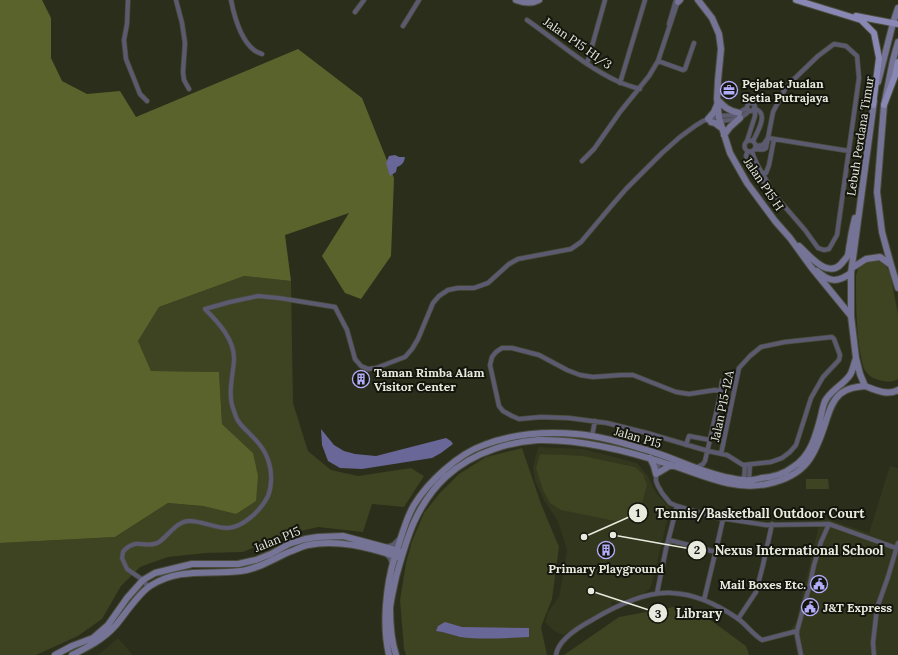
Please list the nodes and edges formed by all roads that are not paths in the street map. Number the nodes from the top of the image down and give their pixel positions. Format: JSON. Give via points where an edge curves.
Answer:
{"nodes":[{"id":1,"x":128,"y":0,"type":"edge"},
{"id":2,"x":176,"y":0,"type":"edge"},
{"id":3,"x":231,"y":0,"type":"edge"},
{"id":4,"x":364,"y":0,"type":"edge"},
{"id":5,"x":419,"y":0,"type":"edge"},
{"id":6,"x":516,"y":0,"type":"edge"},
{"id":7,"x":539,"y":0,"type":"edge"},
{"id":8,"x":605,"y":0,"type":"edge"},
{"id":9,"x":645,"y":0,"type":"edge"},
{"id":10,"x":694,"y":0,"type":"edge"},
{"id":11,"x":698,"y":0,"type":"edge"},
{"id":12,"x":796,"y":0,"type":"edge"},
{"id":13,"x":677,"y":1,"type":"edge"},
{"id":14,"x":898,"y":8,"type":"edge"},
{"id":15,"x":832,"y":11,"type":"junction"},
{"id":16,"x":355,"y":12,"type":"dead end"},
{"id":17,"x":712,"y":18,"type":"junction"},
{"id":18,"x":528,"y":20,"type":"dead end"},
{"id":19,"x":895,"y":21,"type":"edge"},
{"id":20,"x":403,"y":26,"type":"dead end"},
{"id":21,"x":898,"y":42,"type":"edge"},
{"id":22,"x":694,"y":43,"type":"dead end"},
{"id":23,"x":262,"y":54,"type":"dead end"},
{"id":24,"x":658,"y":61,"type":"junction"},
{"id":25,"x":898,"y":62,"type":"edge"},
{"id":26,"x":587,"y":64,"type":"junction"},
{"id":27,"x":620,"y":82,"type":"junction"},
{"id":28,"x":189,"y":89,"type":"dead end"},
{"id":29,"x":640,"y":89,"type":"junction"},
{"id":30,"x":147,"y":101,"type":"dead end"},
{"id":31,"x":717,"y":101,"type":"junction"},
{"id":32,"x":873,"y":105,"type":"junction"},
{"id":33,"x":884,"y":105,"type":"junction"},
{"id":34,"x":751,"y":109,"type":"junction"},
{"id":35,"x":740,"y":115,"type":"junction"},
{"id":36,"x":719,"y":118,"type":"junction"},
{"id":37,"x":709,"y":120,"type":"junction"},
{"id":38,"x":724,"y":132,"type":"junction"},
{"id":39,"x":768,"y":138,"type":"junction"},
{"id":40,"x":774,"y":139,"type":"junction"},
{"id":41,"x":753,"y":141,"type":"junction"},
{"id":42,"x":746,"y":142,"type":"junction"},
{"id":43,"x":753,"y":149,"type":"junction"},
{"id":44,"x":849,"y":151,"type":"junction"},
{"id":45,"x":582,"y":161,"type":"dead end"},
{"id":46,"x":769,"y":165,"type":"junction"},
{"id":47,"x":763,"y":173,"type":"junction"},
{"id":48,"x":766,"y":179,"type":"junction"},
{"id":49,"x":772,"y":192,"type":"junction"},
{"id":50,"x":860,"y":205,"type":"junction"},
{"id":51,"x":790,"y":238,"type":"junction"},
{"id":52,"x":806,"y":260,"type":"junction"},
{"id":53,"x":891,"y":265,"type":"junction"},
{"id":54,"x":852,"y":271,"type":"junction"},
{"id":55,"x":898,"y":288,"type":"edge"},
{"id":56,"x":851,"y":316,"type":"junction"},
{"id":57,"x":856,"y":358,"type":"junction"},
{"id":58,"x":722,"y":381,"type":"dead end"},
{"id":59,"x":865,"y":386,"type":"junction"},
{"id":60,"x":721,"y":391,"type":"junction"},
{"id":61,"x":897,"y":392,"type":"edge"},
{"id":62,"x":595,"y":421,"type":"junction"},
{"id":63,"x":592,"y":436,"type":"junction"},
{"id":64,"x":518,"y":439,"type":"junction"},
{"id":65,"x":710,"y":440,"type":"junction"},
{"id":66,"x":686,"y":445,"type":"junction"},
{"id":67,"x":708,"y":451,"type":"junction"},
{"id":68,"x":721,"y":454,"type":"junction"},
{"id":69,"x":650,"y":458,"type":"junction"},
{"id":70,"x":661,"y":458,"type":"junction"},
{"id":71,"x":748,"y":464,"type":"junction"},
{"id":72,"x":671,"y":465,"type":"junction"},
{"id":73,"x":696,"y":468,"type":"junction"},
{"id":74,"x":656,"y":474,"type":"junction"},
{"id":75,"x":746,"y":480,"type":"junction"},
{"id":76,"x":677,"y":506,"type":"junction"},
{"id":77,"x":723,"y":519,"type":"junction"},
{"id":78,"x":772,"y":524,"type":"junction"},
{"id":79,"x":829,"y":524,"type":"junction"},
{"id":80,"x":401,"y":538,"type":"junction"},
{"id":81,"x":668,"y":540,"type":"junction"},
{"id":82,"x":897,"y":546,"type":"edge"},
{"id":83,"x":385,"y":550,"type":"junction"},
{"id":84,"x":716,"y":552,"type":"junction"},
{"id":85,"x":399,"y":554,"type":"junction"},
{"id":86,"x":392,"y":564,"type":"junction"},
{"id":87,"x":143,"y":580,"type":"junction"},
{"id":88,"x":148,"y":586,"type":"junction"},
{"id":89,"x":657,"y":593,"type":"junction"},
{"id":90,"x":704,"y":600,"type":"junction"},
{"id":91,"x":738,"y":619,"type":"junction"},
{"id":92,"x":797,"y":631,"type":"junction"},
{"id":93,"x":389,"y":641,"type":"junction"},
{"id":94,"x":55,"y":655,"type":"edge"},
{"id":95,"x":72,"y":655,"type":"edge"},
{"id":96,"x":389,"y":655,"type":"edge"},
{"id":97,"x":396,"y":655,"type":"edge"},
{"id":98,"x":556,"y":655,"type":"edge"},
{"id":99,"x":801,"y":655,"type":"edge"},
{"id":100,"x":874,"y":655,"type":"edge"}],
"edges":[{"from":1,"to":30,"type":"street","via":[[124,40],[126,59],[140,94]]},
{"from":2,"to":28,"type":"street","via":[[185,43],[184,80]]},
{"from":3,"to":23,"type":"street","via":[[238,26],[246,41]]},
{"from":4,"to":16,"type":"street"},
{"from":5,"to":20,"type":"street"},
{"from":6,"to":7,"type":"street","via":[[534,3]]},
{"from":8,"to":26,"type":"street"},
{"from":9,"to":27,"type":"street"},
{"from":10,"to":17,"type":"street","name":"Jalan P15 H"},
{"from":11,"to":17,"type":"street","name":"Jalan P15 H"},
{"from":12,"to":15,"type":"main road"},
{"from":13,"to":24,"type":"street"},
{"from":14,"to":19,"type":"street","name":"Lebuh Perdana Timur"},
{"from":15,"to":19,"type":"main road"},
{"from":15,"to":32,"type":"main road","via":[[861,20],[874,33],[879,58]]},
{"from":17,"to":31,"type":"street","name":"Jalan P15 H","via":[[719,34],[721,49]]},
{"from":18,"to":26,"type":"street","name":"Jalan P15 H1/3"},
{"from":19,"to":32,"type":"street","name":"Lebuh Perdana Timur"},
{"from":21,"to":33,"type":"street","name":"Lebuh Perdana Timur"},
{"from":22,"to":24,"type":"street","via":[[685,69]]},
{"from":24,"to":29,"type":"street"},
{"from":25,"to":33,"type":"main road"},
{"from":26,"to":27,"type":"street","name":"Jalan P15 H1/3"},
{"from":27,"to":29,"type":"street","name":"Jalan P15 H1/3"},
{"from":29,"to":45,"type":"street"},
{"from":31,"to":35,"type":"street","via":[[731,112]]},
{"from":31,"to":36,"type":"street","name":"Jalan P15 H"},
{"from":31,"to":37,"type":"street"},
{"from":32,"to":50,"type":"street","name":"Lebuh Perdana Timur"},
{"from":33,"to":53,"type":"street","name":"Lebuh Perdana Timur","via":[[877,192],[882,232]]},
{"from":34,"to":35,"type":"street","via":[[747,114]]},
{"from":34,"to":41,"type":"street","via":[[760,111],[762,116]]},
{"from":34,"to":42,"type":"street","via":[[755,116]]},
{"from":35,"to":36,"type":"street","via":[[731,120]]},
{"from":35,"to":38,"type":"street"},
{"from":36,"to":37,"type":"street"},
{"from":36,"to":38,"type":"street","name":"Jalan P15 H"},
{"from":37,"to":38,"type":"street"},
{"from":37,"to":87,"type":"street","via":[[697,124],[666,149],[613,204],[581,242],[571,249],[518,259],[488,283],[474,288],[448,290],[433,304],[418,340],[405,357],[376,368],[368,369],[355,359],[347,330],[335,307],[258,296],[205,309],[218,321],[233,349],[230,392],[232,406],[237,420],[265,451],[271,477],[268,495],[248,520],[236,526],[227,528],[187,521],[176,526],[158,543],[129,546],[123,552],[122,558],[127,569]]},
{"from":38,"to":51,"type":"street","name":"Jalan P15 H","via":[[730,153],[747,183]]},
{"from":39,"to":40,"type":"street"},
{"from":39,"to":43,"type":"street","via":[[764,150]]},
{"from":39,"to":44,"type":"street","via":[[773,112],[785,89],[834,44],[846,46],[857,56],[859,78]]},
{"from":40,"to":44,"type":"street"},
{"from":40,"to":46,"type":"street"},
{"from":41,"to":42,"type":"street"},
{"from":41,"to":43,"type":"street"},
{"from":42,"to":43,"type":"street","via":[[745,147]]},
{"from":43,"to":47,"type":"street"},
{"from":43,"to":49,"type":"street","via":[[746,156]]},
{"from":44,"to":49,"type":"street","via":[[838,235],[829,249],[818,248],[806,230]]},
{"from":46,"to":47,"type":"street","via":[[766,173]]},
{"from":46,"to":48,"type":"street"},
{"from":47,"to":48,"type":"street"},
{"from":48,"to":49,"type":"street"},
{"from":50,"to":51,"type":"street","via":[[854,221],[848,255],[840,266],[832,269],[822,266]]},
{"from":50,"to":54,"type":"street","name":"Lebuh Perdana Timur"},
{"from":51,"to":52,"type":"street","name":"Jalan P15 H"},
{"from":52,"to":54,"type":"street","name":"Jalan P15 H","via":[[822,275],[835,280]]},
{"from":52,"to":56,"type":"street","name":"Jalan P15 H"},
{"from":53,"to":54,"type":"street","name":"Jalan P15 H","via":[[880,257],[866,259]]},
{"from":53,"to":55,"type":"street","name":"Lebuh Perdana Timur"},
{"from":54,"to":56,"type":"street","name":"Lebuh Perdana Timur"},
{"from":56,"to":57,"type":"street","name":"Lebuh Perdana Timur"},
{"from":57,"to":59,"type":"street","name":"Lebuh Perdana Timur"},
{"from":57,"to":75,"type":"street","name":"Jalan P15","via":[[850,374],[832,391],[825,402],[811,447],[800,462],[779,475]]},
{"from":58,"to":60,"type":"street"},
{"from":59,"to":61,"type":"street","via":[[878,392]]},
{"from":59,"to":72,"type":"street","name":"Jalan P15","via":[[848,389],[834,400],[821,438],[809,462],[786,478],[756,486],[727,484]]},
{"from":60,"to":62,"type":"street","via":[[689,394],[676,392],[633,375],[580,375],[539,355],[512,348],[502,348],[492,357],[490,365],[495,391],[503,411],[519,418]]},
{"from":60,"to":65,"type":"street"},
{"from":62,"to":63,"type":"street"},
{"from":62,"to":66,"type":"street"},
{"from":63,"to":64,"type":"street","name":"Jalan P15","via":[[550,433]]},
{"from":63,"to":70,"type":"street","name":"Jalan P15","via":[[650,451]]},
{"from":64,"to":69,"type":"street","name":"Jalan P15","via":[[576,442]]},
{"from":64,"to":80,"type":"street","name":"Jalan P15","via":[[482,445],[443,470],[425,489],[414,506]]},
{"from":64,"to":85,"type":"street","name":"Jalan P15","via":[[468,460],[442,480],[419,510]]},
{"from":65,"to":66,"type":"street","via":[[689,436]]},
{"from":65,"to":67,"type":"street"},
{"from":66,"to":67,"type":"street"},
{"from":67,"to":68,"type":"street"},
{"from":67,"to":73,"type":"street","via":[[703,464]]},
{"from":68,"to":71,"type":"street","via":[[743,465]]},
{"from":68,"to":71,"type":"street","name":"Jalan P15-12A","via":[[739,368],[750,356],[761,347],[785,342],[834,339],[840,358],[811,398],[796,445],[782,458],[771,462]]},
{"from":69,"to":70,"type":"street","name":"Jalan P15"},
{"from":69,"to":74,"type":"street"},
{"from":70,"to":72,"type":"street","name":"Jalan P15"},
{"from":70,"to":73,"type":"street","name":"Jalan P15"},
{"from":70,"to":74,"type":"street"},
{"from":71,"to":75,"type":"street"},
{"from":72,"to":74,"type":"street"},
{"from":73,"to":75,"type":"street","name":"Jalan P15","via":[[711,474]]},
{"from":74,"to":76,"type":"street","via":[[656,481],[662,493]]},
{"from":76,"to":77,"type":"street"},
{"from":76,"to":81,"type":"street"},
{"from":77,"to":78,"type":"street"},
{"from":77,"to":84,"type":"street"},
{"from":78,"to":79,"type":"street"},
{"from":78,"to":91,"type":"street","via":[[756,592]]},
{"from":79,"to":82,"type":"street"},
{"from":79,"to":92,"type":"street","via":[[814,565]]},
{"from":80,"to":83,"type":"street"},
{"from":80,"to":85,"type":"street","name":"Jalan P15"},
{"from":81,"to":84,"type":"street"},
{"from":81,"to":89,"type":"street"},
{"from":82,"to":100,"type":"street","via":[[877,608]]},
{"from":83,"to":85,"type":"street","name":"Jalan P15"},
{"from":83,"to":86,"type":"street"},
{"from":83,"to":87,"type":"street","name":"Jalan P15","via":[[343,536],[305,538],[256,560],[238,564],[192,564],[155,573]]},
{"from":83,"to":88,"type":"street","name":"Jalan P15","via":[[325,542],[307,545],[261,566],[243,571],[188,573],[171,576]]},
{"from":84,"to":90,"type":"street"},
{"from":85,"to":86,"type":"street"},
{"from":85,"to":93,"type":"street","via":[[390,607]]},
{"from":86,"to":93,"type":"street","via":[[386,603],[385,629]]},
{"from":87,"to":88,"type":"street"},
{"from":87,"to":94,"type":"street","via":[[108,624],[93,638]]},
{"from":88,"to":95,"type":"street","via":[[105,637]]},
{"from":89,"to":90,"type":"street","via":[[671,592]]},
{"from":89,"to":98,"type":"street","via":[[608,610],[586,623],[560,644]]},
{"from":90,"to":91,"type":"street"},
{"from":91,"to":92,"type":"street","via":[[762,640]]},
{"from":92,"to":99,"type":"street"},
{"from":93,"to":96,"type":"street"},
{"from":93,"to":97,"type":"street"}]}
